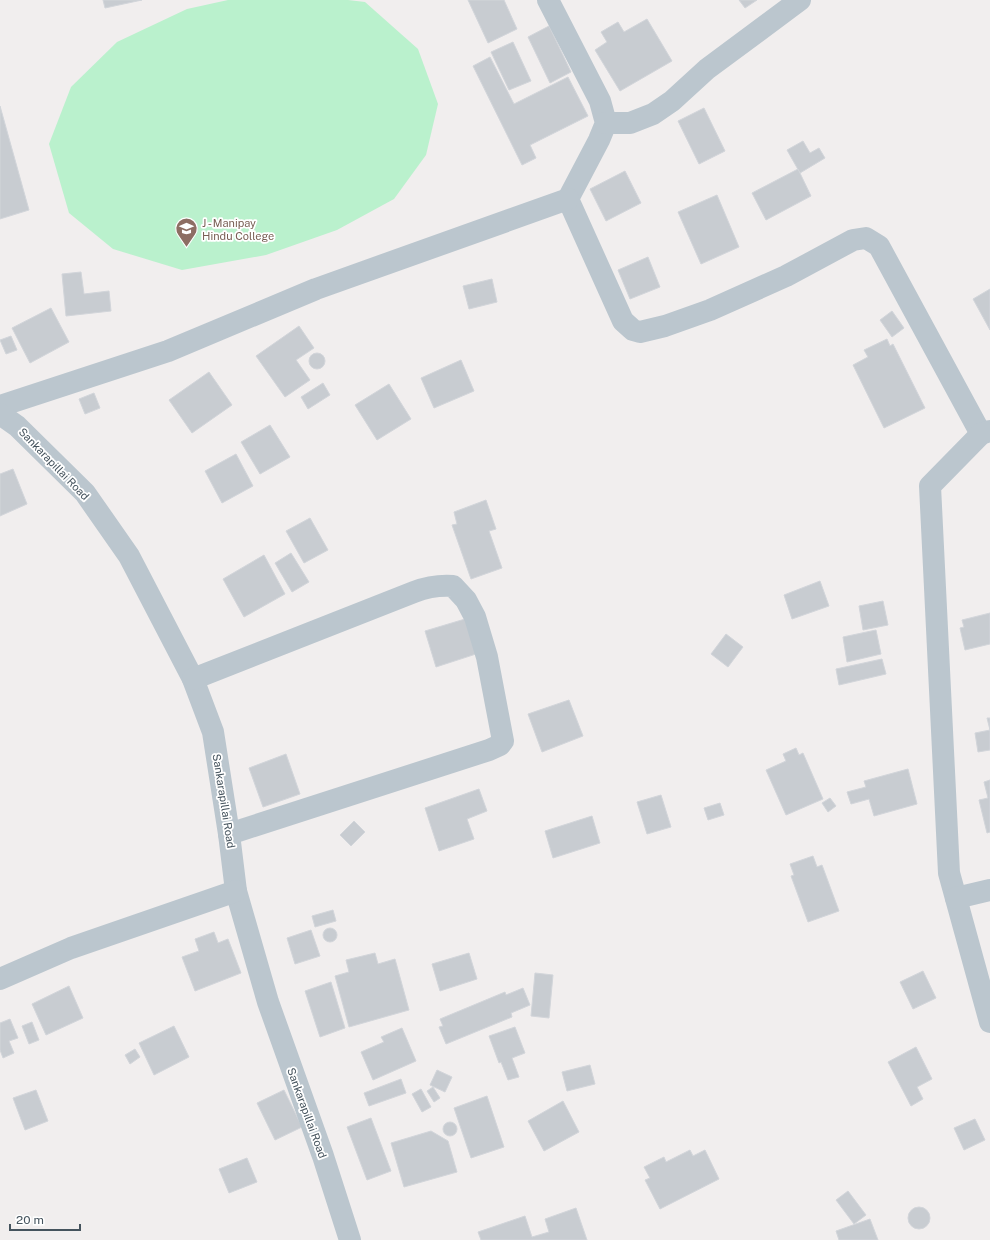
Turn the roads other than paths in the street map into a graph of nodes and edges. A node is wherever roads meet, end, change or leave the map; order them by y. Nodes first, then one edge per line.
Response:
1 (548, 0) edge
2 (800, 0) edge
3 (606, 123) junction
4 (568, 199) junction
5 (0, 406) edge
6 (0, 414) edge
7 (986, 432) edge
8 (193, 679) junction
9 (229, 834) junction
10 (990, 890) edge
11 (236, 891) junction
12 (956, 898) junction
13 (0, 979) edge
14 (990, 1022) edge
15 (350, 1240) edge

1 - 3 street
2 - 3 street
3 - 4 street
4 - 5 street
4 - 7 street
6 - 8 street, Sankarapillai Road
7 - 12 street
8 - 9 street, Sankarapillai Road
8 - 9 street
9 - 11 street, Sankarapillai Road
10 - 12 street
11 - 13 street
11 - 15 street, Sankarapillai Road
12 - 14 street

